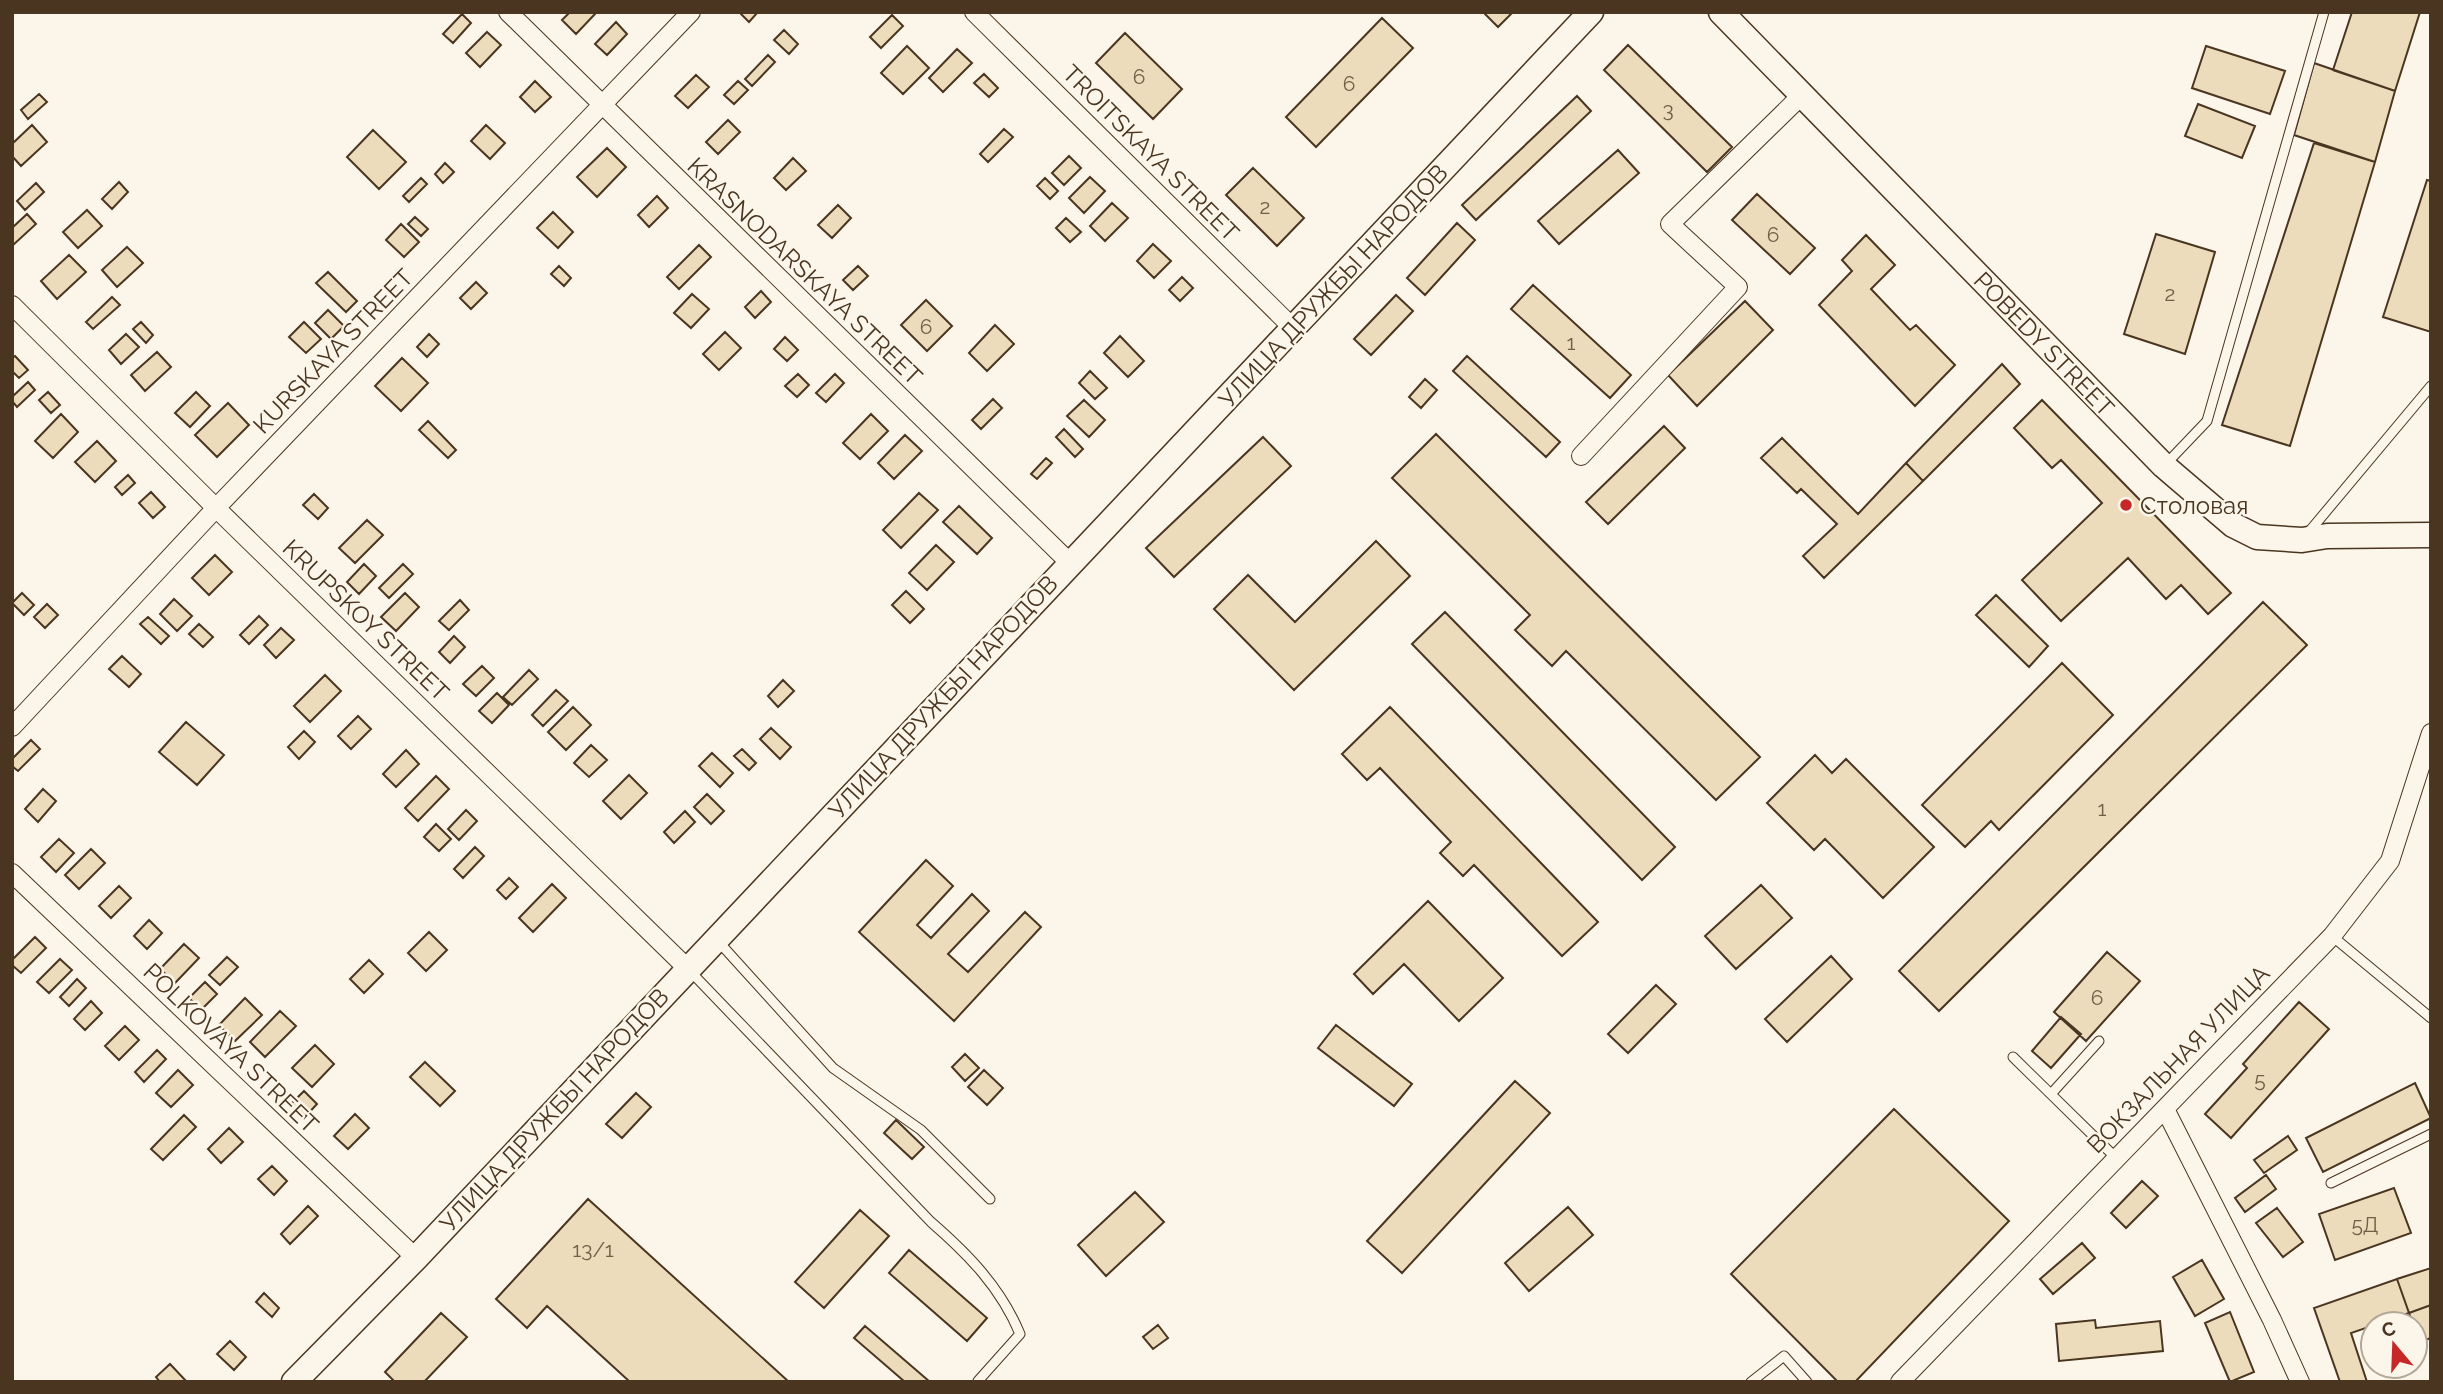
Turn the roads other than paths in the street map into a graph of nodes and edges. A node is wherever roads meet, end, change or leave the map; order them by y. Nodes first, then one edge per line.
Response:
1 (508, 12) edge
2 (691, 12) edge
3 (974, 12) edge
4 (1591, 12) edge
5 (1721, 12) edge
6 (2324, 12) edge
7 (1802, 95) junction
8 (602, 107) junction
9 (12, 305) edge
10 (1294, 329) junction
11 (2431, 386) edge
12 (1581, 456) dead end
13 (2164, 466) junction
14 (216, 508) junction
15 (2431, 535) edge
16 (2302, 540) junction
17 (1070, 563) junction
18 (12, 726) edge
19 (2431, 733) edge
20 (12, 873) edge
21 (2332, 936) junction
22 (715, 939) junction
23 (687, 968) junction
24 (2431, 1018) edge
25 (2099, 1041) dead end
26 (2013, 1057) dead end
27 (2051, 1094) junction
28 (2165, 1109) junction
29 (2431, 1134) edge
30 (2116, 1158) junction
31 (2330, 1183) dead end
32 (990, 1199) dead end
33 (416, 1258) junction
34 (978, 1381) edge
35 (294, 1382) edge
36 (1751, 1382) edge
37 (1807, 1382) edge
38 (1900, 1382) edge
39 (2300, 1382) edge

1 - 8 street, KRASNODARSKAYA STREET
2 - 8 street, KURSKAYA STREET
3 - 10 street, TROITSKAYA STREET
4 - 10 street, УЛИЦА ДРУЖБЫ НАРОДОВ
5 - 7 street, POBEDY STREET
6 - 13 lane
7 - 12 street
7 - 13 street, POBEDY STREET
8 - 14 street, KURSKAYA STREET
8 - 17 street, KRASNODARSKAYA STREET
9 - 14 street, KRUPSKOY STREET
10 - 17 street, УЛИЦА ДРУЖБЫ НАРОДОВ
11 - 16 lane
13 - 16 street, POBEDY STREET
14 - 18 street, KURSKAYA STREET
14 - 23 street, KRUPSKOY STREET
15 - 16 street, POBEDY STREET
17 - 22 street, УЛИЦА ДРУЖБЫ НАРОДОВ
19 - 21 street, ВОКЗАЛЬНАЯ УЛИЦА
20 - 33 street, POLKOVAYA STREET
21 - 24 lane
21 - 28 street, ВОКЗАЛЬНАЯ УЛИЦА
22 - 23 street, УЛИЦА ДРУЖБЫ НАРОДОВ
22 - 32 lane
23 - 33 street, УЛИЦА ДРУЖБЫ НАРОДОВ
23 - 34 lane
25 - 27 lane
26 - 27 lane
27 - 30 lane
28 - 30 street, ВОКЗАЛЬНАЯ УЛИЦА
28 - 39 street
29 - 31 lane
30 - 38 street, ВОКЗАЛЬНАЯ УЛИЦА
33 - 35 street, УЛИЦА ДРУЖБЫ НАРОДОВ
36 - 37 lane

